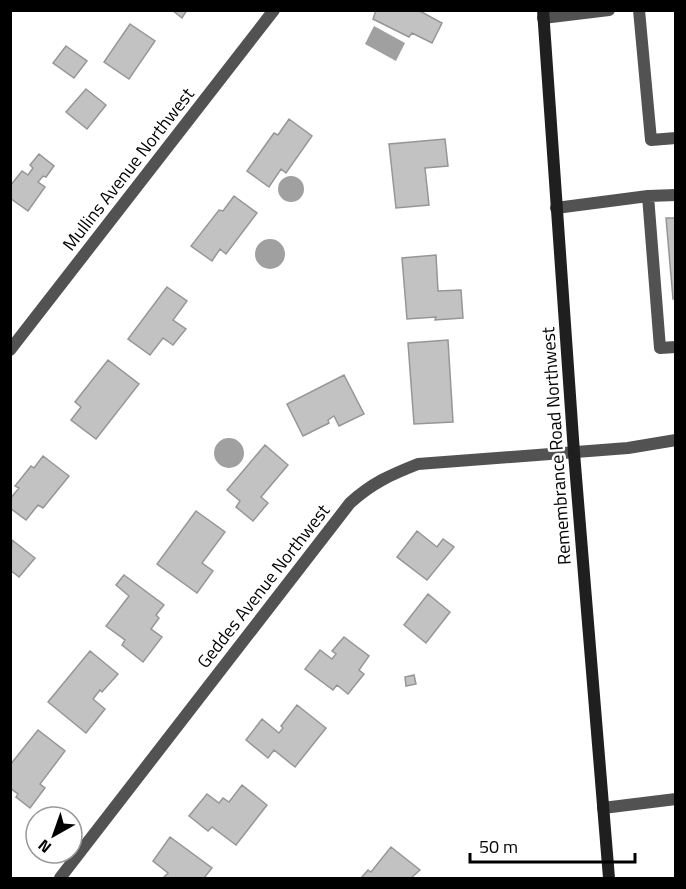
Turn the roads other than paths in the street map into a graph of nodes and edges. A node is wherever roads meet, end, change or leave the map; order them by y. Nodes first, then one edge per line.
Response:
1 (274, 10) edge
2 (609, 10) edge
3 (639, 10) edge
4 (543, 14) edge
5 (675, 138) edge
6 (675, 195) edge
7 (648, 196) junction
8 (556, 208) junction
9 (675, 347) edge
10 (10, 350) edge
11 (675, 440) edge
12 (574, 453) junction
13 (675, 799) edge
14 (603, 808) junction
15 (60, 879) edge
16 (609, 879) edge

1 - 10 street, Mullins Avenue Northwest
2 - 4 street
3 - 5 street
4 - 8 main road, Remembrance Road Northwest
6 - 7 street
7 - 8 street
7 - 9 street
8 - 12 main road, Remembrance Road Northwest
11 - 12 street, Geddes Avenue Northwest
12 - 14 main road, Remembrance Road Northwest
12 - 15 street, Geddes Avenue Northwest
13 - 14 street
14 - 16 main road, Remembrance Road Northwest

